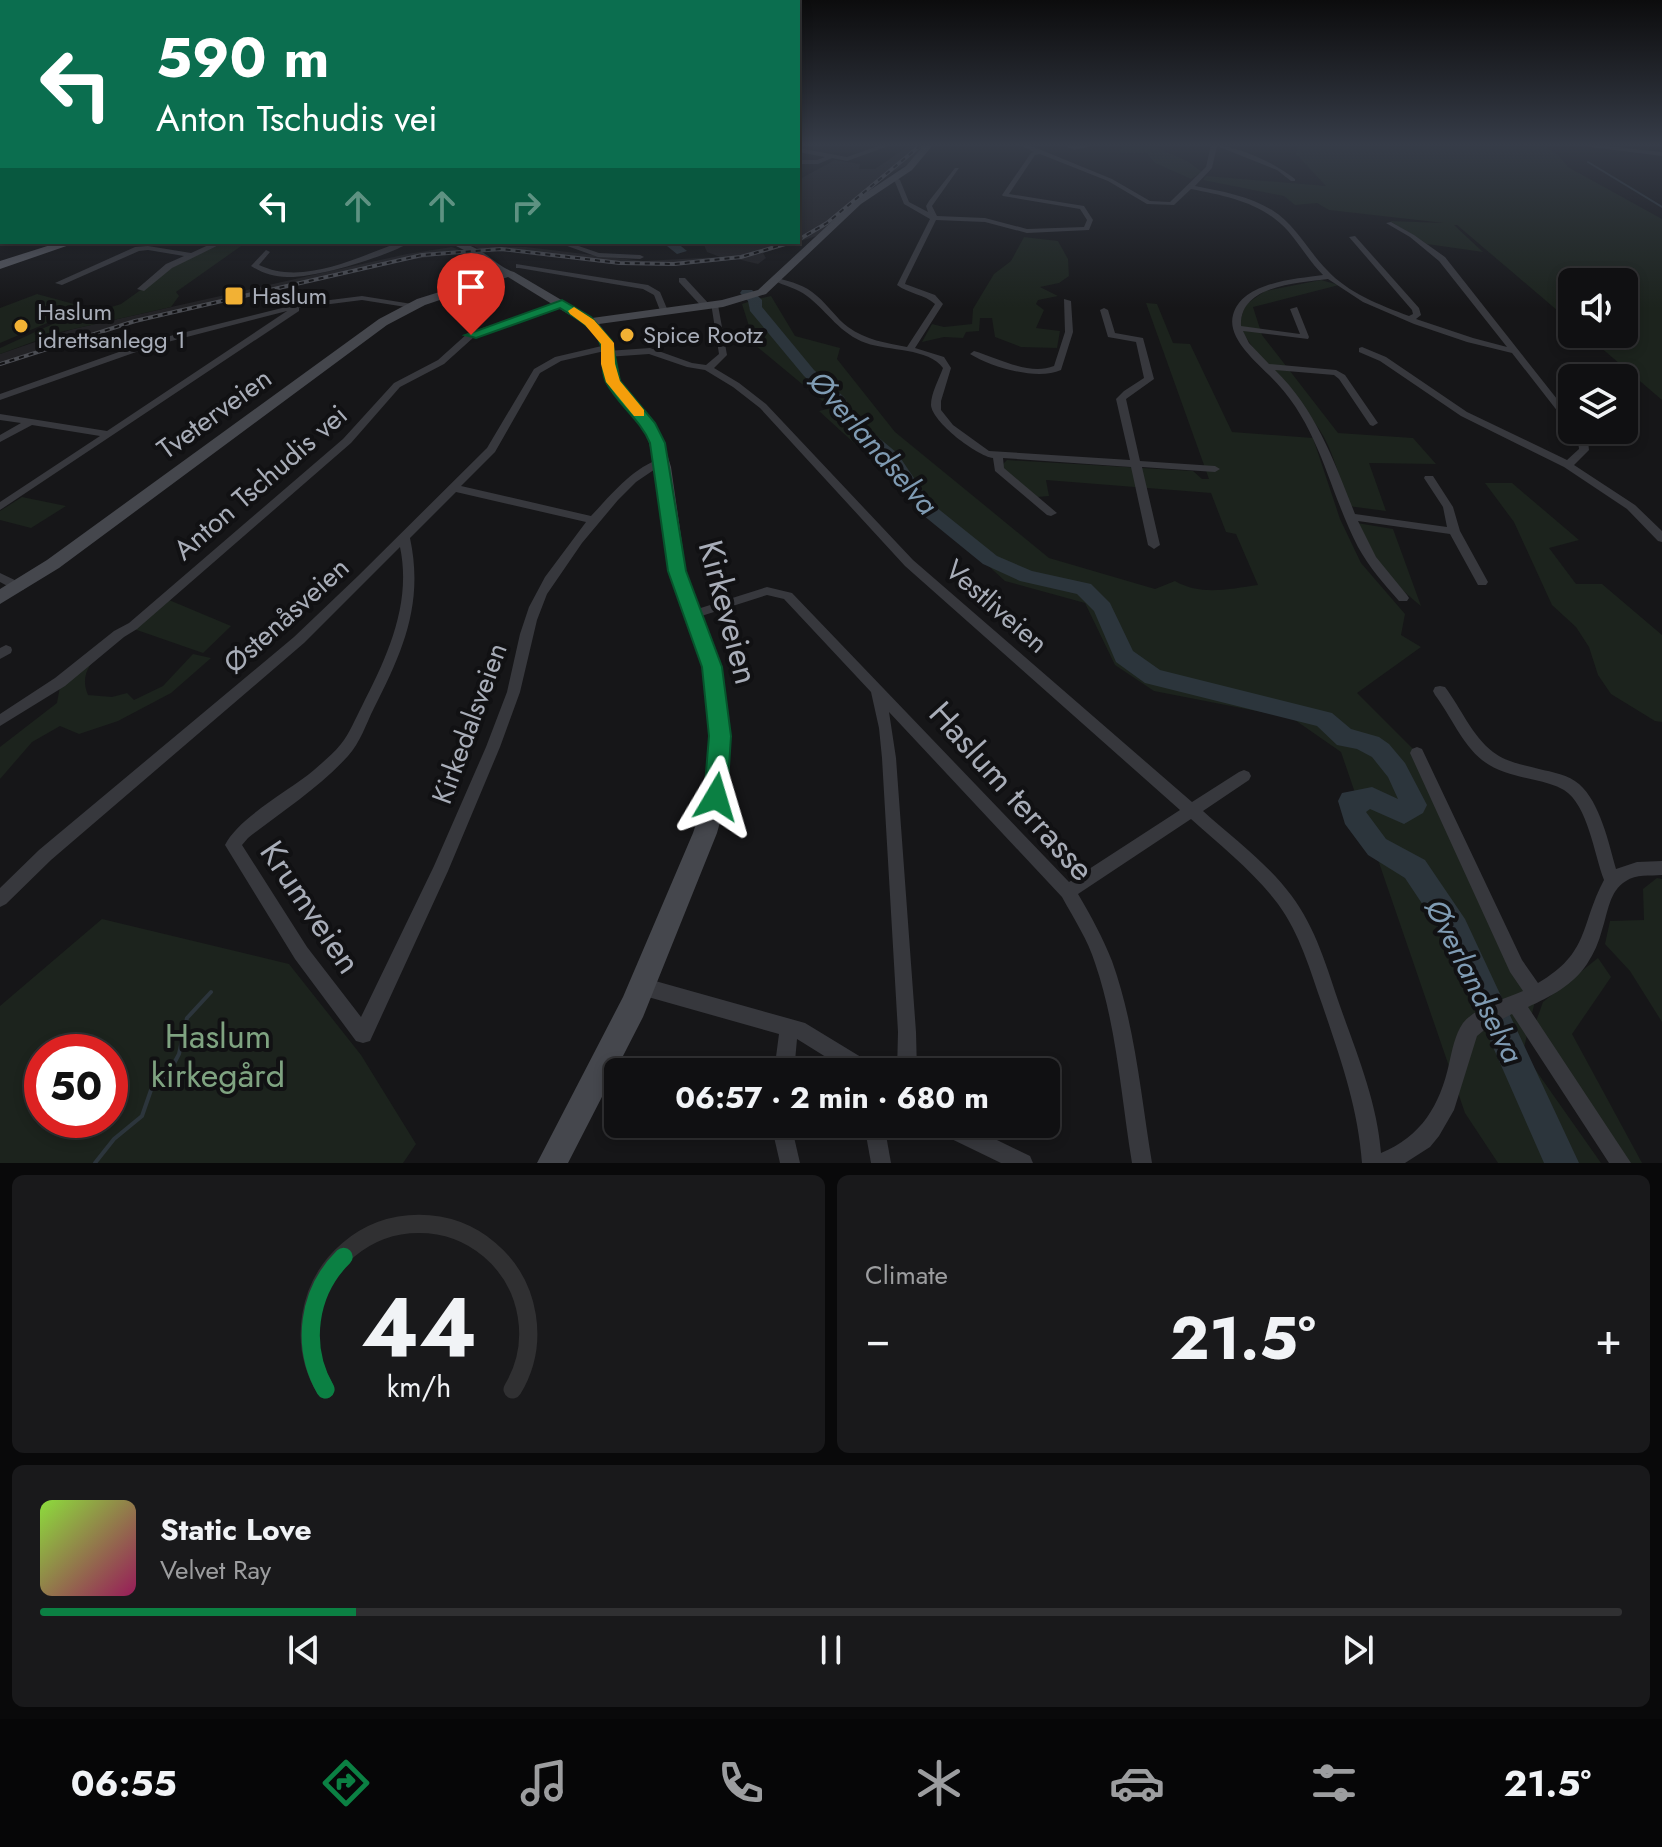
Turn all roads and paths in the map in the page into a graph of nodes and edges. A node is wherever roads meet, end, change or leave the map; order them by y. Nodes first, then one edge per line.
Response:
1 (862, 199) edge
2 (905, 199) edge
3 (933, 199) edge
4 (1032, 199) edge
5 (1146, 199) edge
6 (1177, 199) edge
7 (1238, 199) edge
8 (934, 218) junction
9 (1389, 223) dead end
10 (1353, 237) dead end
11 (66, 244) edge
12 (157, 244) edge
13 (216, 244) edge
14 (401, 244) edge
15 (458, 244) edge
16 (566, 244) edge
17 (148, 248) junction
18 (266, 252) dead end
19 (190, 255) junction
20 (640, 257) dead end
21 (0, 266) edge
22 (513, 270) junction
23 (1329, 277) junction
24 (682, 280) dead end
25 (777, 280) junction
26 (59, 283) dead end
27 (141, 289) dead end
28 (1067, 301) dead end
29 (562, 304) junction
30 (710, 305) junction
31 (298, 306) junction
32 (412, 306) junction
33 (1294, 309) dead end
34 (1104, 310) dead end
35 (664, 311) junction
36 (1410, 319) junction
37 (1236, 328) junction
38 (600, 340) junction
39 (910, 349) junction
40 (1362, 350) dead end
41 (1514, 351) junction
42 (974, 354) dead end
43 (1269, 367) junction
44 (708, 368) junction
45 (0, 397) edge
46 (1558, 406) edge
47 (0, 417) edge
48 (28, 423) junction
49 (1373, 423) dead end
50 (109, 434) junction
51 (0, 439) edge
52 (1583, 444) edge
53 (998, 456) junction
54 (662, 461) junction
55 (1135, 464) junction
56 (1568, 465) junction
57 (1215, 469) dead end
58 (1429, 478) dead end
59 (454, 488) junction
60 (0, 507) edge
61 (1051, 513) dead end
62 (1351, 517) junction
63 (596, 521) junction
64 (1454, 531) junction
65 (404, 538) junction
66 (1662, 538) edge
67 (1154, 545) dead end
68 (0, 577) edge
69 (1482, 582) dead end
70 (19, 587) junction
71 (0, 598) edge
72 (1403, 598) dead end
73 (692, 615) junction
74 (876, 687) junction
75 (1440, 691) dead end
76 (0, 721) edge
77 (1417, 753) dead end
78 (1244, 776) dead end
79 (1191, 810) junction
80 (1662, 868) edge
81 (1611, 878) junction
82 (1068, 892) junction
83 (0, 899) edge
84 (641, 986) junction
85 (1536, 995) junction
86 (1517, 1006) junction
87 (789, 1026) junction
88 (363, 1034) joint
89 (786, 1058) edge
90 (844, 1058) edge
91 (907, 1058) edge
92 (784, 1138) edge
93 (877, 1138) edge
94 (971, 1138) edge
95 (552, 1163) edge
96 (790, 1163) edge
97 (881, 1163) edge
98 (1023, 1163) edge
99 (1142, 1163) edge
100 (1372, 1163) edge
101 (1381, 1163) edge
102 (1621, 1163) edge

1 - 25 street
2 - 8 street
3 - 8 street
4 - 8 street
5 - 6 street
7 - 23 street
8 - 39 street
9 - 41 street
10 - 36 street
11 - 21 main road
12 - 17 street
13 - 19 street
14 - 18 street
15 - 22 street
16 - 20 street
17 - 19 street
17 - 26 street
19 - 27 street
22 - 29 street
22 - 32 street, Tveterveien
22 - 35 street
23 - 36 street
23 - 37 street
24 - 30 street
25 - 30 street
25 - 39 street
28 - 42 street
29 - 38 street
29 - 76 street, Anton Tschudis vei
30 - 35 street
30 - 44 street
31 - 32 street
31 - 45 street
31 - 50 street
32 - 70 street, Tveterveien
33 - 37 street
34 - 55 street
35 - 38 street
36 - 41 street
37 - 43 street
38 - 44 street, Vestliveien
38 - 54 street, Kirkeveien
38 - 59 street, Østenåsveien
39 - 53 street
40 - 56 street
41 - 46 street
43 - 49 street
43 - 62 street
44 - 79 street, Vestliveien
47 - 48 street
48 - 50 street
48 - 51 street
50 - 60 street
52 - 56 street
53 - 55 street
53 - 61 street
54 - 63 street, Kirkedalsveien
54 - 73 street, Kirkeveien
55 - 57 street
55 - 67 street
56 - 66 street
58 - 64 street
59 - 63 street
59 - 65 street, Østenåsveien
62 - 64 street
62 - 72 street
63 - 88 street, Kirkedalsveien
64 - 69 street
65 - 83 street, Østenåsveien
65 - 88 street, Krumveien
68 - 70 street
70 - 71 street, Tveterveien
73 - 74 street, Haslum terrasse
73 - 84 street, Kirkeveien
74 - 82 street, Haslum terrasse
74 - 91 street
75 - 81 street
77 - 85 street
78 - 79 street
79 - 82 street
79 - 100 street, Vestliveien
80 - 81 street
81 - 85 street
82 - 99 street, Haslum terrasse
84 - 87 street
84 - 95 street, Kirkeveien
85 - 86 street
86 - 101 street
86 - 102 street
87 - 89 street
87 - 90 street
92 - 96 street
93 - 97 street
94 - 98 street

